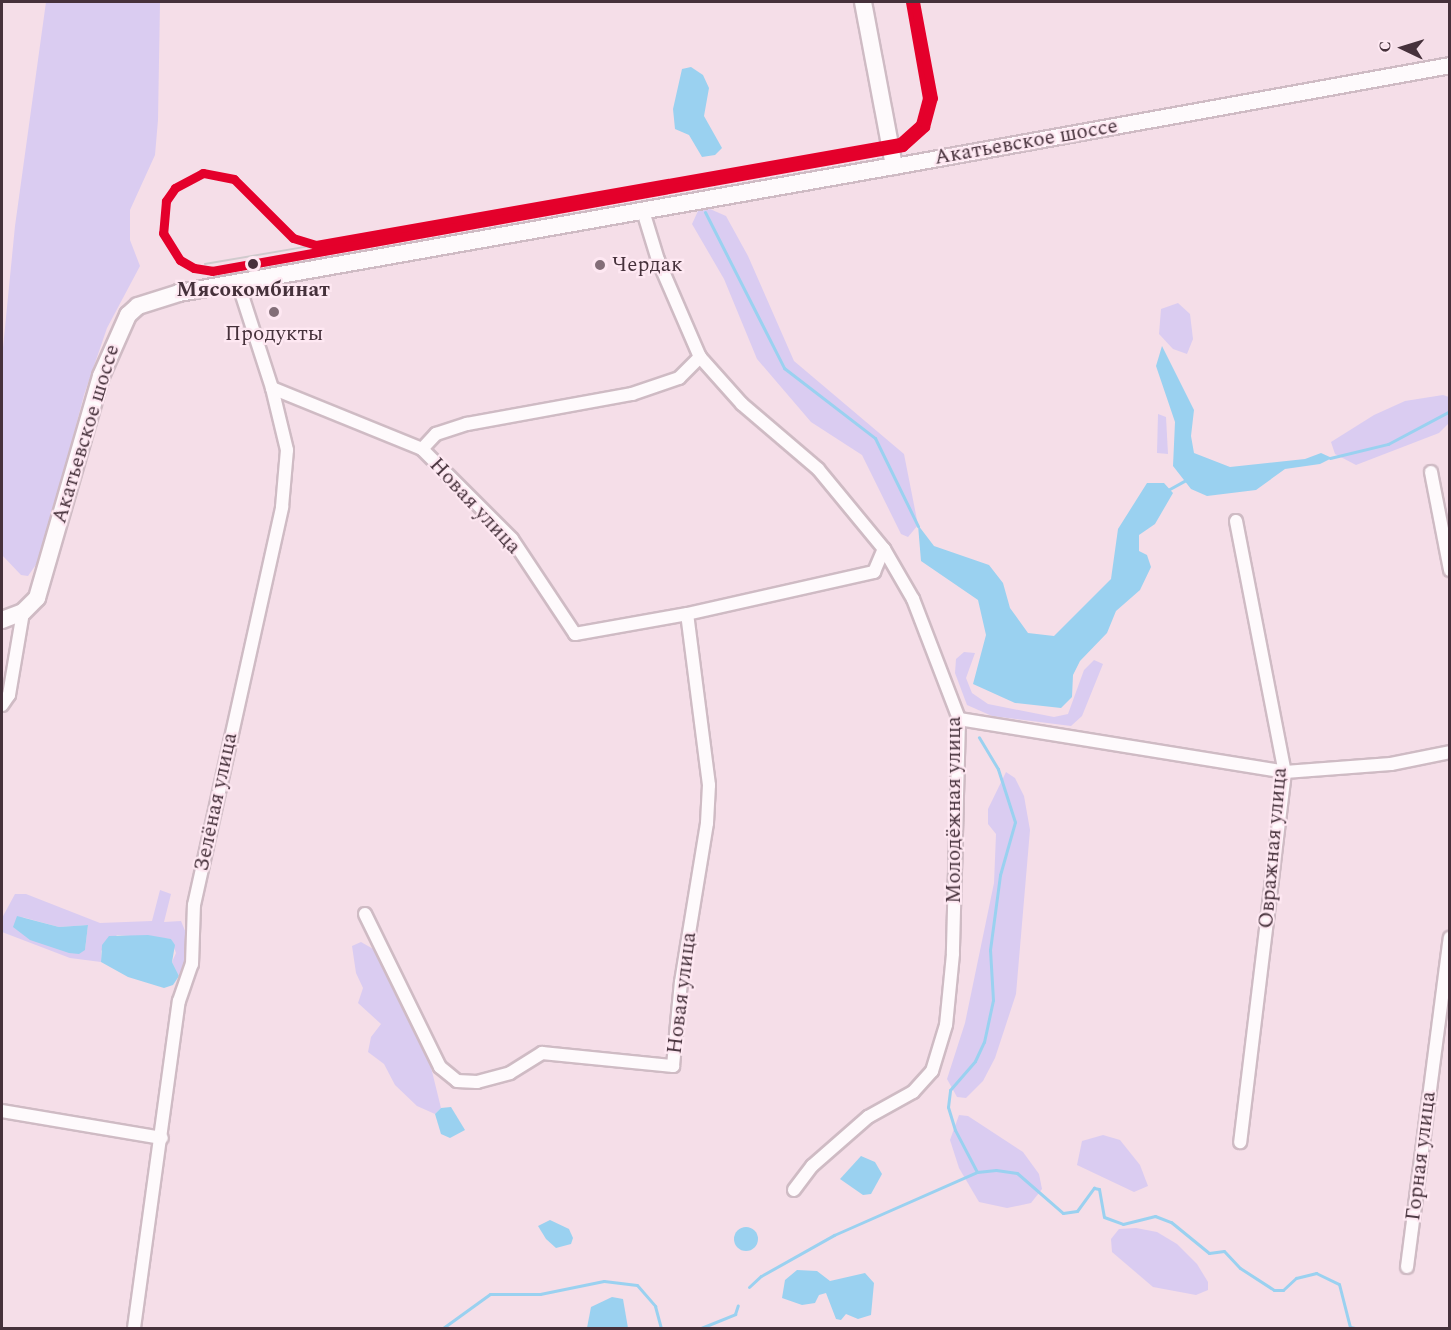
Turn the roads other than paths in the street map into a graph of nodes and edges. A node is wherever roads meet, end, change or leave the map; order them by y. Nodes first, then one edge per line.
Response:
1 (863, 2) edge
2 (1449, 65) edge
3 (894, 166) junction
4 (643, 211) junction
5 (238, 283) junction
6 (699, 357) junction
7 (272, 388) junction
8 (422, 449) junction
9 (1431, 472) dead end
10 (1236, 521) dead end
11 (885, 549) junction
12 (1449, 570) edge
13 (23, 612) junction
14 (687, 614) junction
15 (2, 620) edge
16 (2, 705) edge
17 (958, 719) junction
18 (1449, 752) edge
19 (1285, 772) junction
20 (365, 914) dead end
21 (1449, 938) edge
22 (2, 1111) edge
23 (162, 1138) junction
24 (1240, 1143) dead end
25 (794, 1190) dead end
26 (1407, 1267) dead end
27 (134, 1329) edge

1 - 3 main road
2 - 3 street, Акатьевское шоссе
3 - 4 main road, Акатьевское шоссе
4 - 5 main road, Акатьевское шоссе
4 - 6 street, Молодёжная улица
5 - 7 street, Зелёная улица
5 - 13 main road, Акатьевское шоссе
6 - 8 street
6 - 11 street, Молодёжная улица
7 - 8 street, Новая улица
7 - 23 street, Зелёная улица
8 - 14 street, Новая улица
9 - 12 street
10 - 19 street, Овражная улица
11 - 14 street, Новая улица
11 - 17 street, Молодёжная улица
13 - 15 main road
13 - 16 street
14 - 20 street, Новая улица
17 - 19 street
17 - 25 street, Молодёжная улица
18 - 19 street
19 - 24 street, Овражная улица
21 - 26 street, Горная улица
22 - 23 street
23 - 27 street, Зелёная улица

